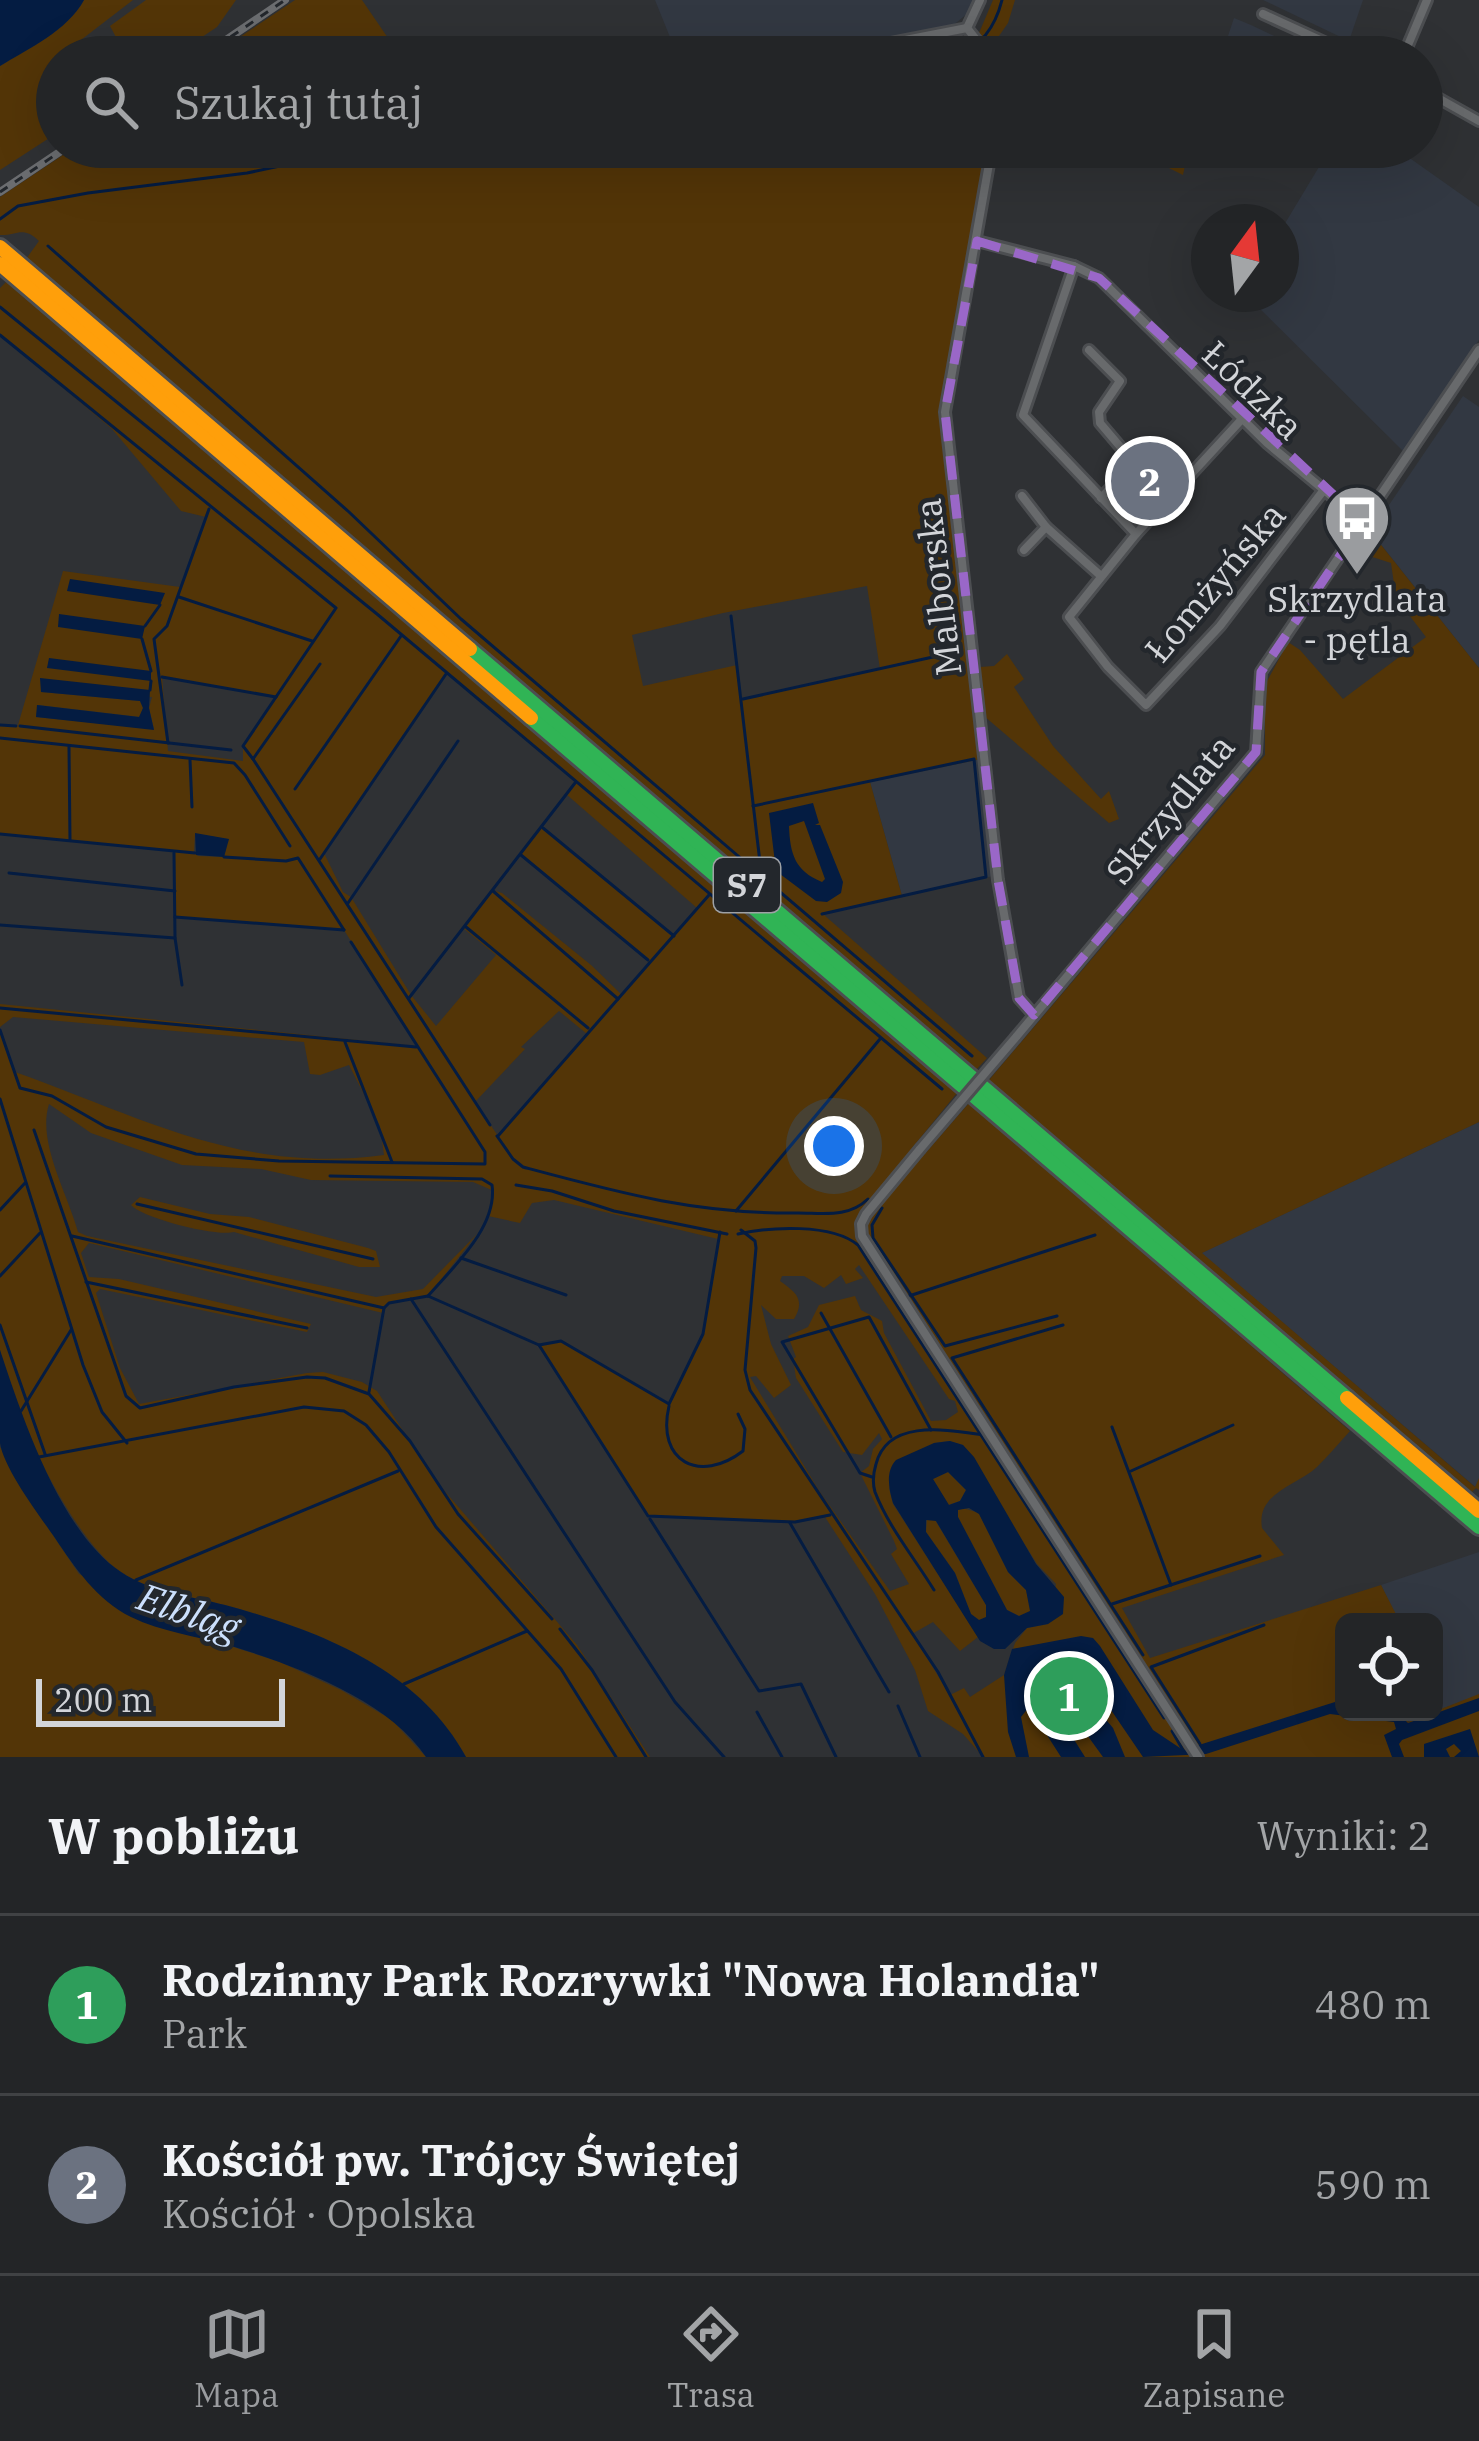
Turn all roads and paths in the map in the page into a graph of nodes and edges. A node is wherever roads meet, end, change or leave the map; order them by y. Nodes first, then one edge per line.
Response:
1 (980, 0) edge
2 (1427, 0) edge
3 (1263, 14) dead end
4 (969, 32) junction
5 (945, 36) edge
6 (972, 36) edge
7 (1311, 36) edge
8 (1411, 36) edge
9 (1443, 101) edge
10 (1479, 121) edge
11 (989, 168) edge
12 (977, 241) junction
13 (0, 247) edge
14 (7, 264) edge
15 (1074, 266) junction
16 (1089, 350) dead end
17 (1479, 350) edge
18 (1242, 419) junction
19 (1324, 491) junction
20 (1022, 496) dead end
21 (1102, 498) junction
22 (1363, 522) junction
23 (1046, 527) junction
24 (1136, 534) junction
25 (1024, 550) dead end
26 (1101, 576) junction
27 (1034, 1016) junction
28 (1479, 1510) edge
29 (1479, 1527) edge
30 (1196, 1753) edge

1 - 4 street
2 - 8 street
3 - 7 street
4 - 5 street
4 - 6 street
9 - 10 street
11 - 12 street, Malborska
12 - 15 street, Łódzka
12 - 27 street, Malborska
13 - 14 highway, S7
14 - 28 highway, S7
14 - 29 highway, S7
15 - 18 street, Łódzka
15 - 21 street
16 - 21 street
17 - 22 street, Skrzydlata
18 - 19 street, Łódzka
18 - 24 street
19 - 22 street, Łódzka
19 - 26 street, Łomżyńska
20 - 23 street
21 - 24 street
22 - 27 street, Skrzydlata
23 - 25 street
23 - 26 street
24 - 26 street
27 - 30 street, Skrzydlata, bridge

